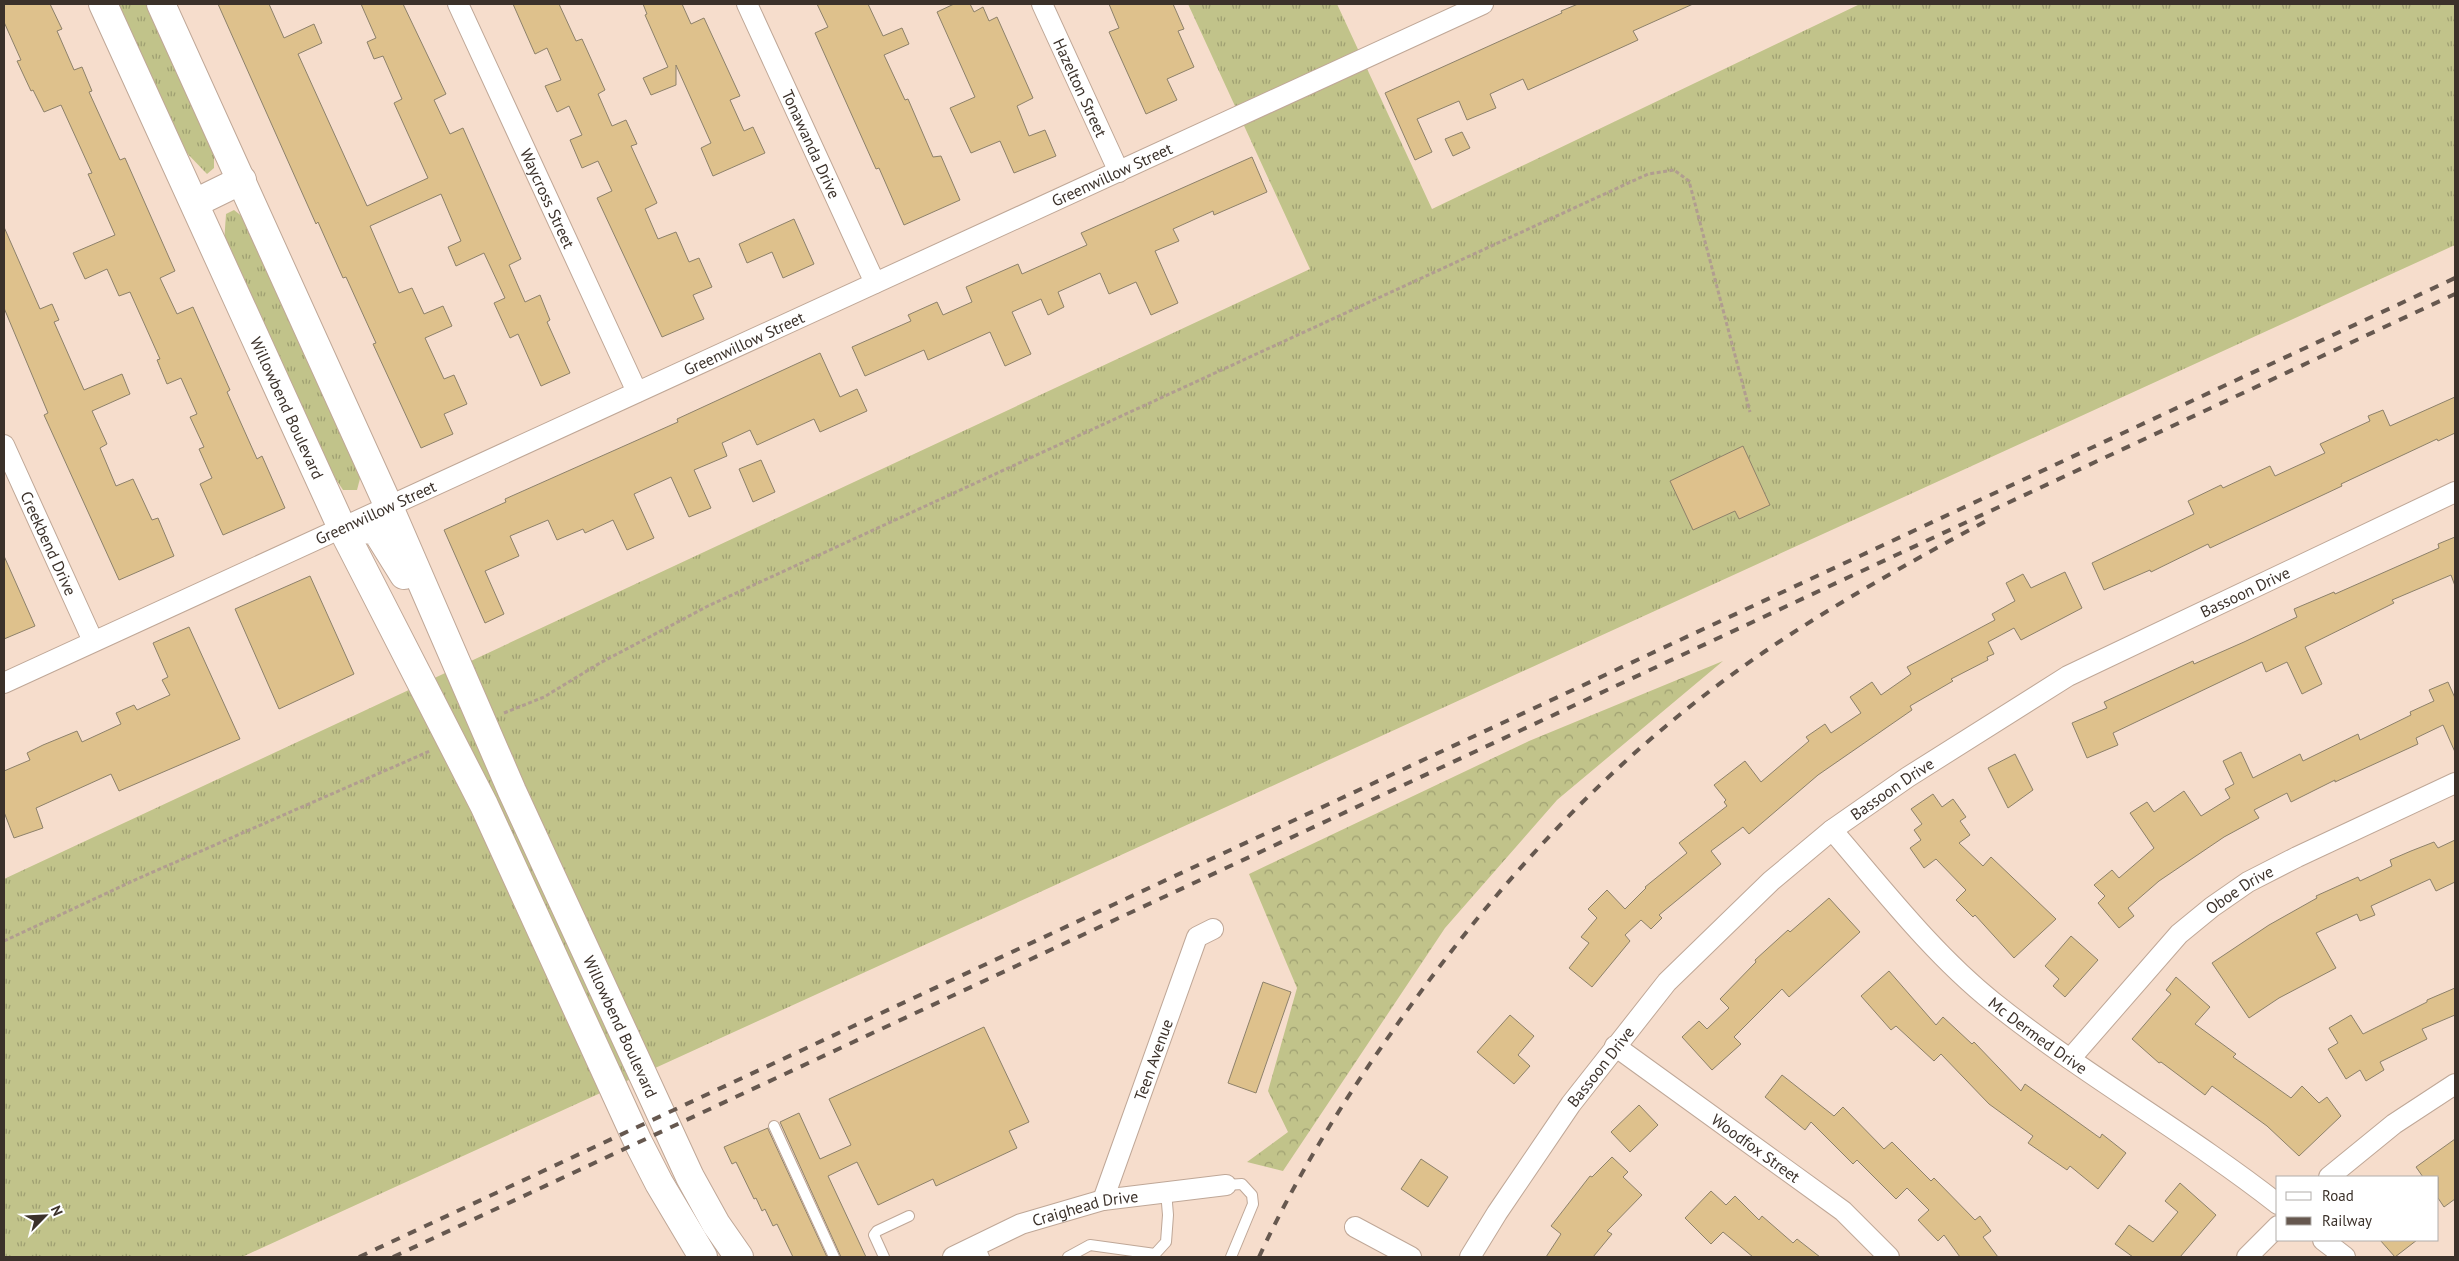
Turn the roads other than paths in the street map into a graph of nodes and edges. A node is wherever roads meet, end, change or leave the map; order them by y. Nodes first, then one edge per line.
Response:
1 (103, 4) edge
2 (161, 4) edge
3 (458, 4) edge
4 (747, 4) edge
5 (1042, 4) edge
6 (1482, 4) edge
7 (1119, 172) junction
8 (242, 180) junction
9 (195, 203) junction
10 (875, 284) junction
11 (637, 392) junction
12 (4, 446) edge
13 (2455, 492) edge
14 (390, 507) junction
15 (342, 528) junction
16 (447, 639) junction
17 (93, 641) junction
18 (4, 683) edge
19 (2455, 783) edge
20 (512, 791) junction
21 (484, 805) junction
22 (1832, 830) junction
23 (1213, 929) dead end
24 (1615, 1046) junction
25 (2070, 1059) junction
26 (2455, 1084) edge
27 (774, 1126) dead end
28 (2330, 1176) edge
29 (1226, 1185) joint
30 (1166, 1191) junction
31 (1103, 1200) junction
32 (2276, 1202) edge
33 (909, 1216) dead end
34 (1355, 1227) dead end
35 (2276, 1228) edge
36 (2324, 1241) edge
37 (982, 1251) edge
38 (1155, 1256) edge
39 (703, 1257) edge
40 (739, 1257) edge
41 (834, 1257) edge
42 (884, 1257) edge
43 (953, 1257) edge
44 (1068, 1257) edge
45 (1231, 1257) edge
46 (1411, 1257) edge
47 (1470, 1257) edge
48 (1889, 1257) edge
49 (2247, 1257) edge
50 (2346, 1257) edge

1 - 9 main road, Willowbend Boulevard
2 - 8 main road, Willowbend Boulevard
3 - 11 street, Waycross Street
4 - 10 street, Tonawanda Drive
5 - 7 street, Hazelton Street
6 - 7 street, Greenwillow Street
7 - 10 street, Greenwillow Street
8 - 9 main road
8 - 14 main road, Willowbend Boulevard
9 - 15 main road, Willowbend Boulevard
10 - 11 street, Greenwillow Street
11 - 14 street, Greenwillow Street
12 - 17 street, Creekbend Drive
13 - 22 street, Bassoon Drive
14 - 15 street, Greenwillow Street
14 - 16 main road, Willowbend Boulevard
15 - 16 main road
15 - 17 street, Greenwillow Street
15 - 21 main road, Willowbend Boulevard
16 - 20 main road, Willowbend Boulevard
17 - 18 street, Greenwillow Street
19 - 25 street, Oboe Drive
20 - 21 main road
20 - 40 main road, Willowbend Boulevard
21 - 39 main road, Willowbend Boulevard
22 - 24 street, Bassoon Drive
22 - 25 street, Mc Dermed Drive
23 - 31 street, Teen Avenue
24 - 47 street, Bassoon Drive
24 - 48 street, Woodfox Street
25 - 32 street, Mc Dermed Drive
26 - 28 street
27 - 41 lane
29 - 30 street, Craighead Drive
29 - 45 lane
30 - 31 street, Craighead Drive
30 - 38 lane
31 - 37 street, Craighead Drive
33 - 42 lane
34 - 46 street
35 - 49 street
36 - 50 street
37 - 43 street, Craighead Drive
38 - 44 lane

